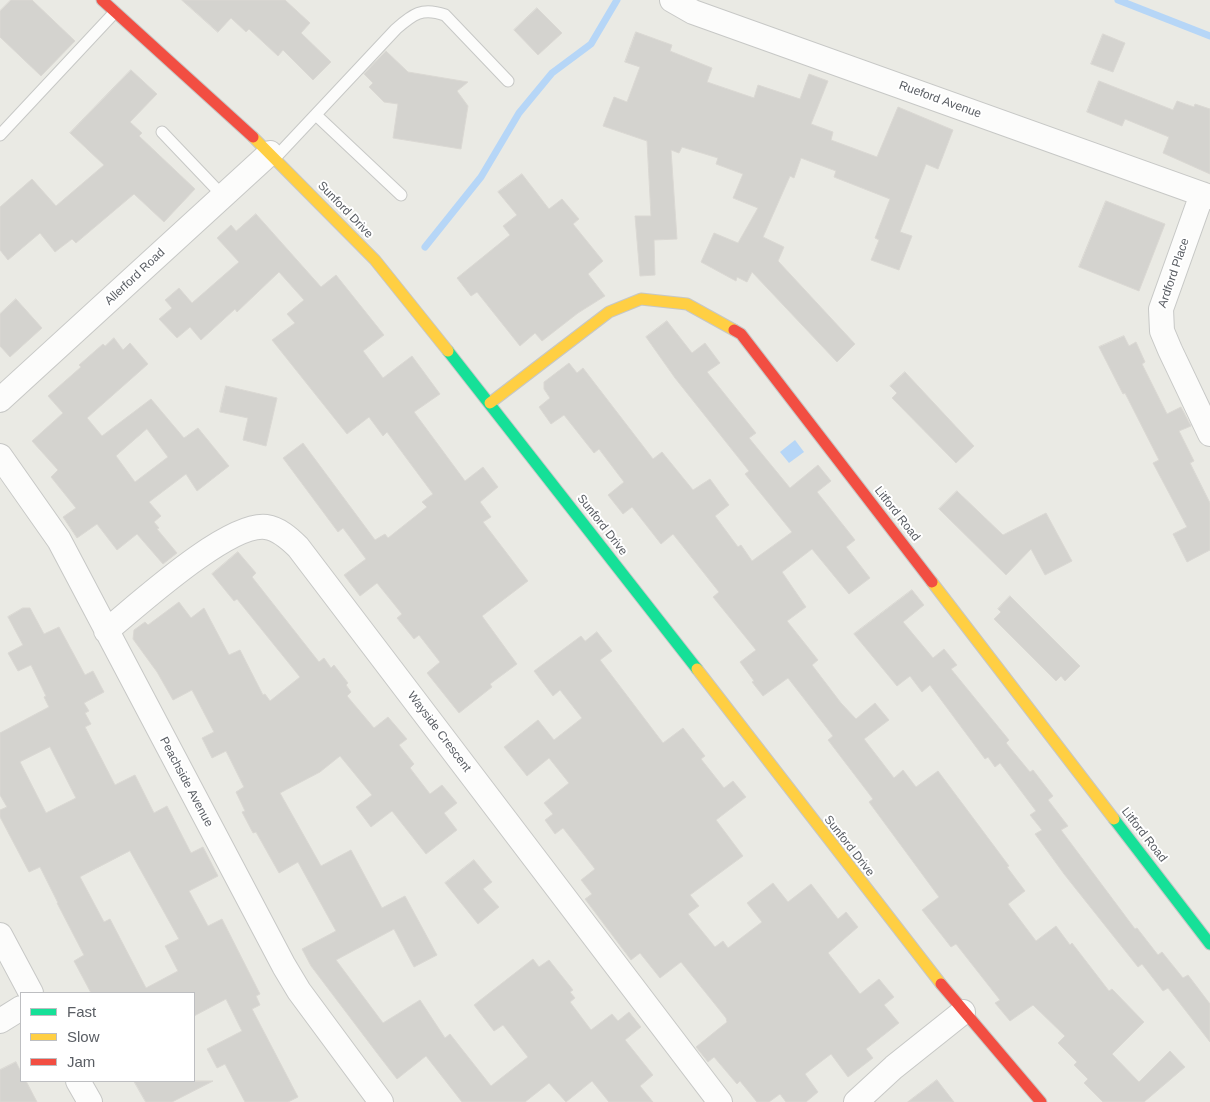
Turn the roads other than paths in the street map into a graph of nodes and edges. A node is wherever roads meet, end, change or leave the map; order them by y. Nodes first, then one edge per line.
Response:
1 (102, 0) edge
2 (672, 0) edge
3 (115, 12) junction
4 (508, 81) dead end
5 (316, 115) junction
6 (162, 132) dead end
7 (0, 135) edge
8 (272, 156) junction
9 (222, 195) junction
10 (401, 195) dead end
11 (1206, 195) edge
12 (0, 400) edge
13 (490, 403) junction
14 (1210, 434) edge
15 (0, 456) edge
16 (106, 630) junction
17 (0, 935) edge
18 (1210, 944) edge
19 (30, 992) edge
20 (20, 1009) edge
21 (963, 1012) junction
22 (0, 1021) edge
23 (79, 1082) edge
24 (90, 1102) edge
25 (381, 1102) edge
26 (720, 1102) edge
27 (856, 1102) edge
28 (1041, 1102) edge

1 - 3 street, Sunford Drive
2 - 11 street, Rueford Avenue
3 - 7 lane
3 - 8 street, Sunford Drive
4 - 5 lane
5 - 8 lane
5 - 10 lane
6 - 9 lane
8 - 9 street, Allerford Road
8 - 13 street, Sunford Drive
9 - 12 street, Allerford Road
11 - 14 street, Ardford Place
13 - 18 street, Litford Road
13 - 21 street, Sunford Drive
15 - 16 street, Peachside Avenue
16 - 25 street, Peachside Avenue
16 - 26 street, Wayside Crescent
17 - 19 street
20 - 22 street
21 - 27 street
21 - 28 street, Sunford Drive
23 - 24 street

